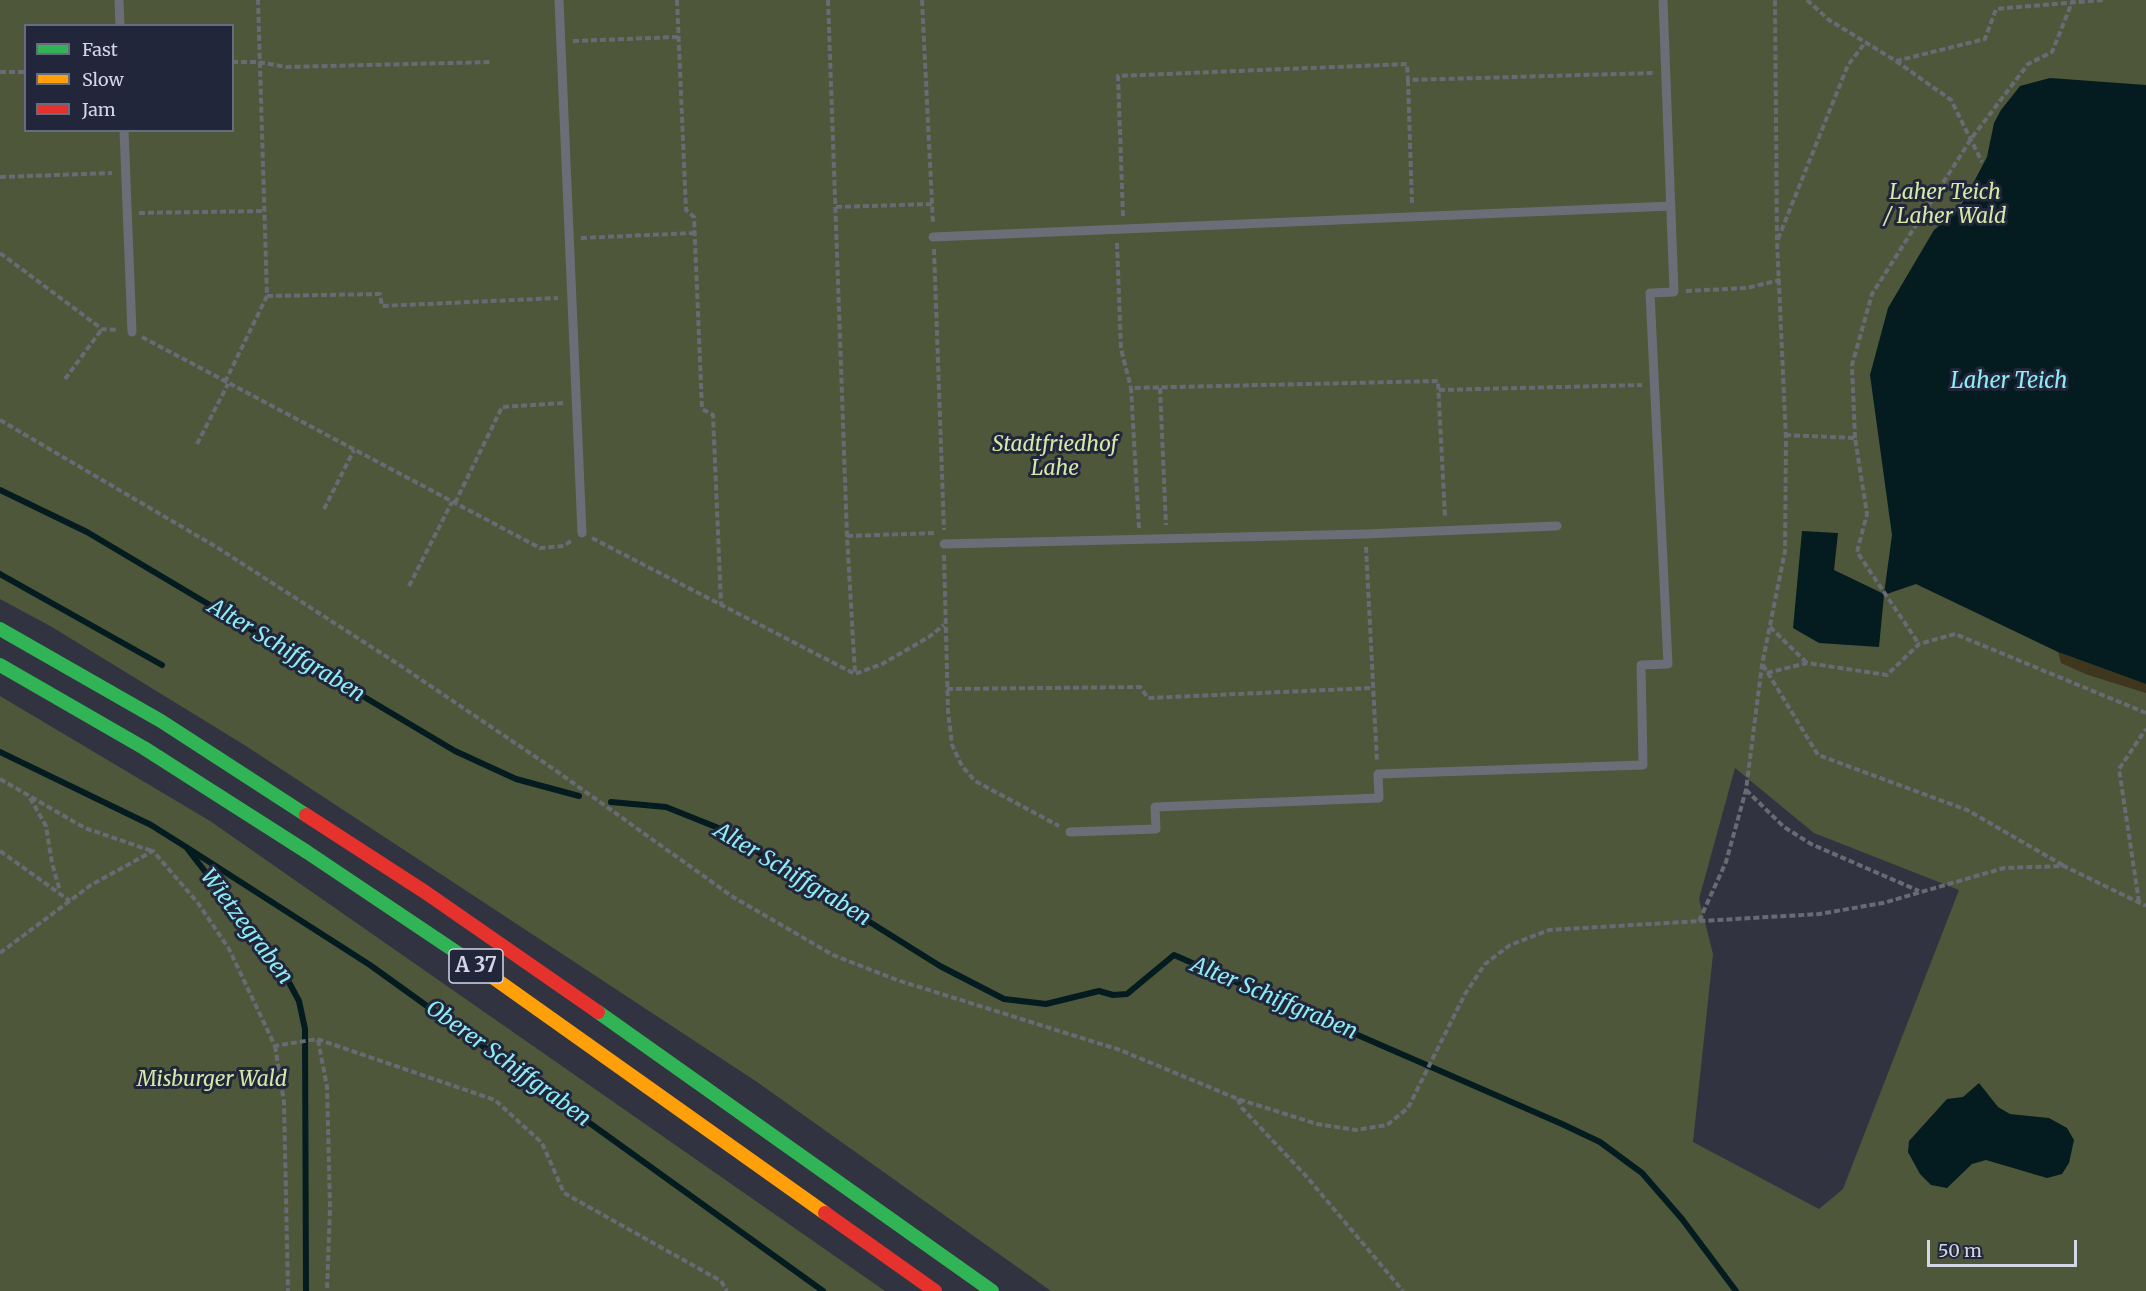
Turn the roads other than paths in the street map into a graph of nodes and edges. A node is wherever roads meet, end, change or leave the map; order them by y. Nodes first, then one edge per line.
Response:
1 (119, 0) edge
2 (559, 0) edge
3 (1663, 0) edge
4 (120, 24) edge
5 (124, 132) edge
6 (1671, 206) junction
7 (933, 237) road end
8 (132, 332) road end
9 (1557, 526) dead end
10 (582, 533) road end
11 (944, 544) road end
12 (0, 628) edge
13 (0, 664) edge
14 (1070, 832) road end
15 (936, 1291) edge
16 (992, 1291) edge

1 - 4 lane
2 - 10 lane
3 - 6 lane
5 - 8 lane
6 - 7 lane
6 - 14 lane
9 - 11 lane
12 - 16 highway, A 37
13 - 15 highway, A 37

